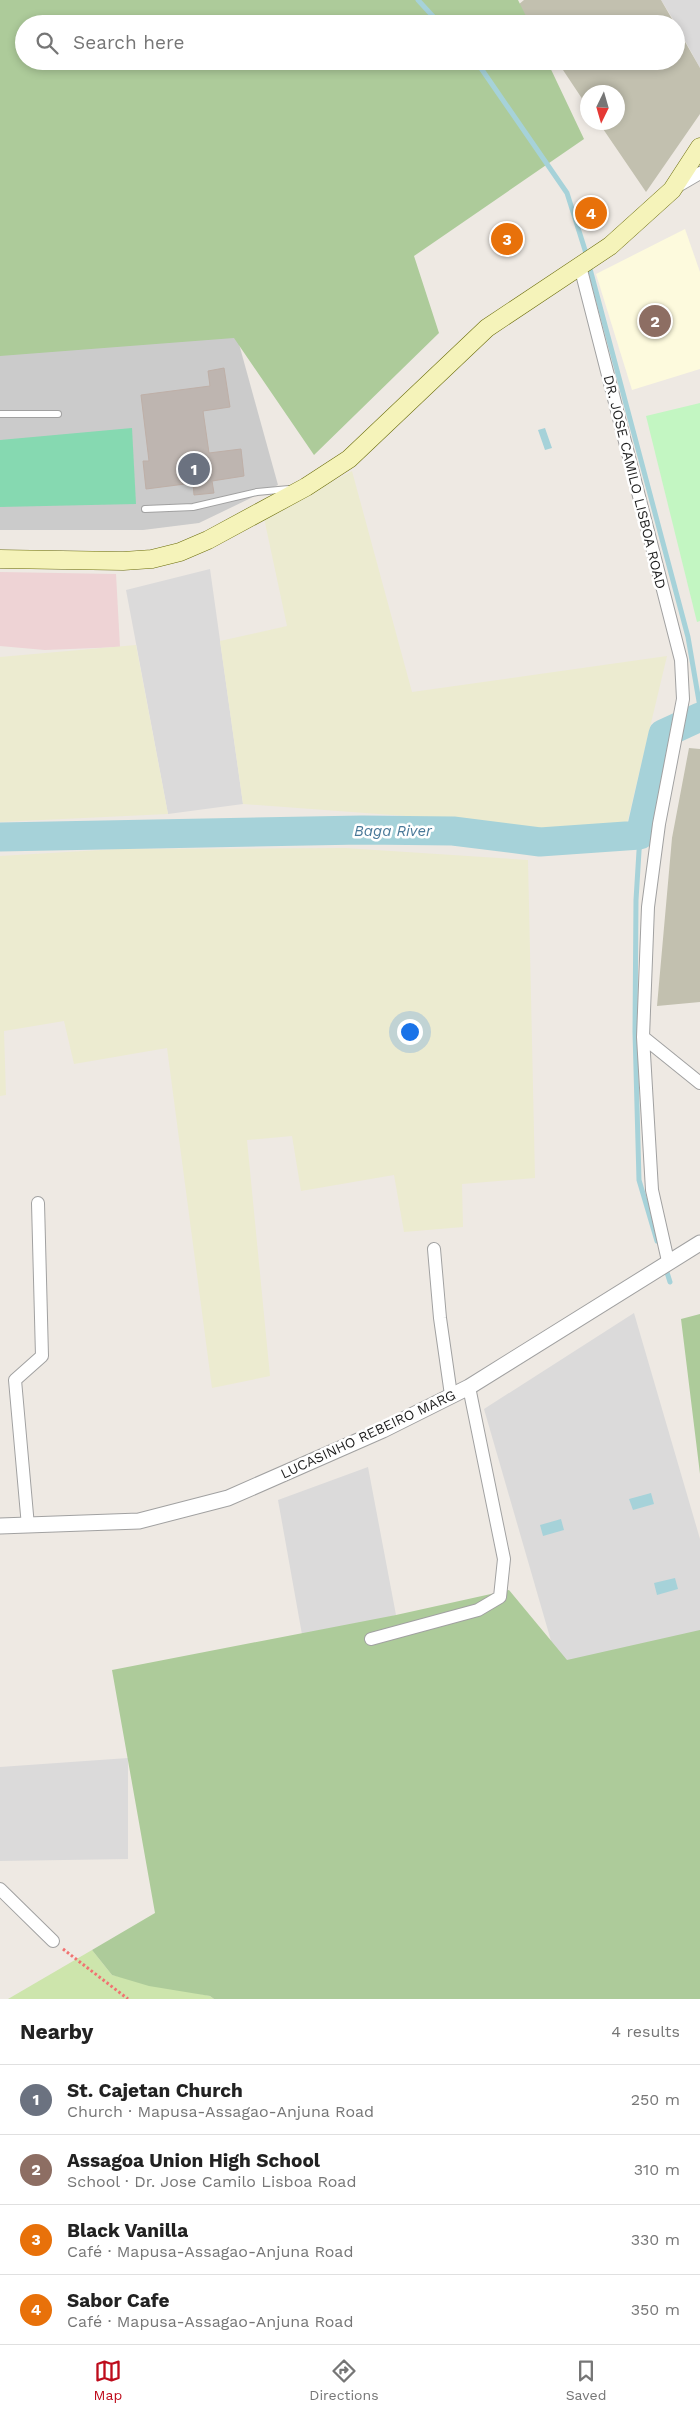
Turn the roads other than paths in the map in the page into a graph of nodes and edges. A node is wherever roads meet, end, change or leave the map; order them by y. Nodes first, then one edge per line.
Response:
1 (700, 147) edge
2 (700, 173) edge
3 (672, 190) junction
4 (585, 262) junction
5 (0, 414) edge
6 (58, 414) dead end
7 (306, 487) junction
8 (145, 509) dead end
9 (0, 559) edge
10 (642, 1037) junction
11 (700, 1083) edge
12 (38, 1203) dead end
13 (700, 1242) edge
14 (434, 1249) dead end
15 (668, 1261) junction
16 (469, 1387) junction
17 (451, 1395) junction
18 (0, 1526) edge
19 (28, 1526) junction
20 (371, 1639) dead end
21 (0, 1889) edge
22 (53, 1940) road end

1 - 3 main road
2 - 3 street
3 - 4 main road
4 - 7 main road
4 - 10 street, DR. JOSE CAMILO LISBOA ROAD
5 - 6 lane
7 - 8 lane
7 - 9 main road
10 - 11 street
10 - 15 street, DR. JOSE CAMILO LISBOA ROAD
12 - 19 street
13 - 15 street, LUCASINHO REBEIRO MARG
14 - 17 street
15 - 16 street, LUCASINHO REBEIRO MARG
16 - 17 street, LUCASINHO REBEIRO MARG
16 - 20 street
17 - 19 street, LUCASINHO REBEIRO MARG
18 - 19 street, LUCASINHO REBEIRO MARG
21 - 22 street

